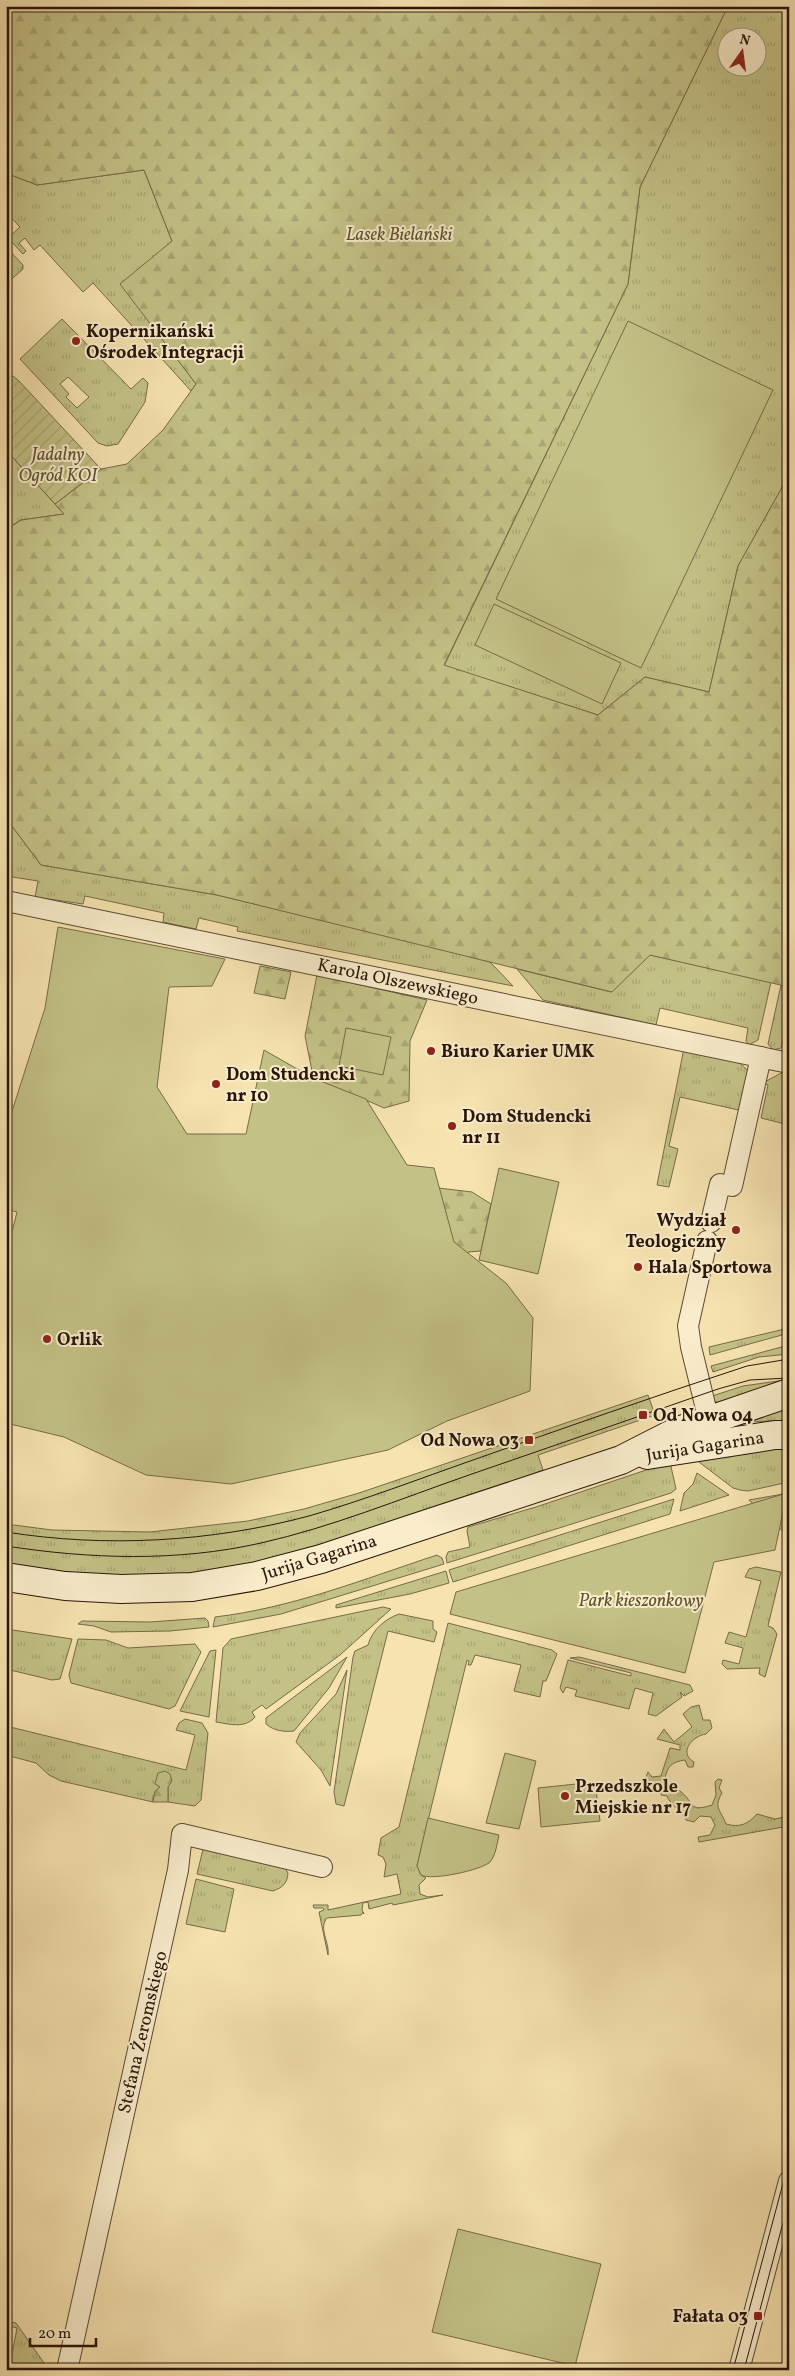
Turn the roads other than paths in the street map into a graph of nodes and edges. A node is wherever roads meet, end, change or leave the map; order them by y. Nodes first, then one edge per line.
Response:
1 (6, 901) edge
2 (761, 1057) junction
3 (789, 1063) edge
4 (789, 1393) edge
5 (709, 1421) junction
6 (789, 1435) edge
7 (621, 1460) junction
8 (6, 1577) edge
9 (322, 1867) dead end
10 (789, 2181) edge
11 (67, 2370) edge
12 (739, 2370) edge

1 - 2 street, Karola Olszewskiego
2 - 3 street, Karola Olszewskiego
2 - 5 street
4 - 5 street, Jurija Gagarina
5 - 7 street, Jurija Gagarina
6 - 7 street, Jurija Gagarina
7 - 8 street, Jurija Gagarina
9 - 11 street, Stefana Żeromskiego
10 - 12 street

